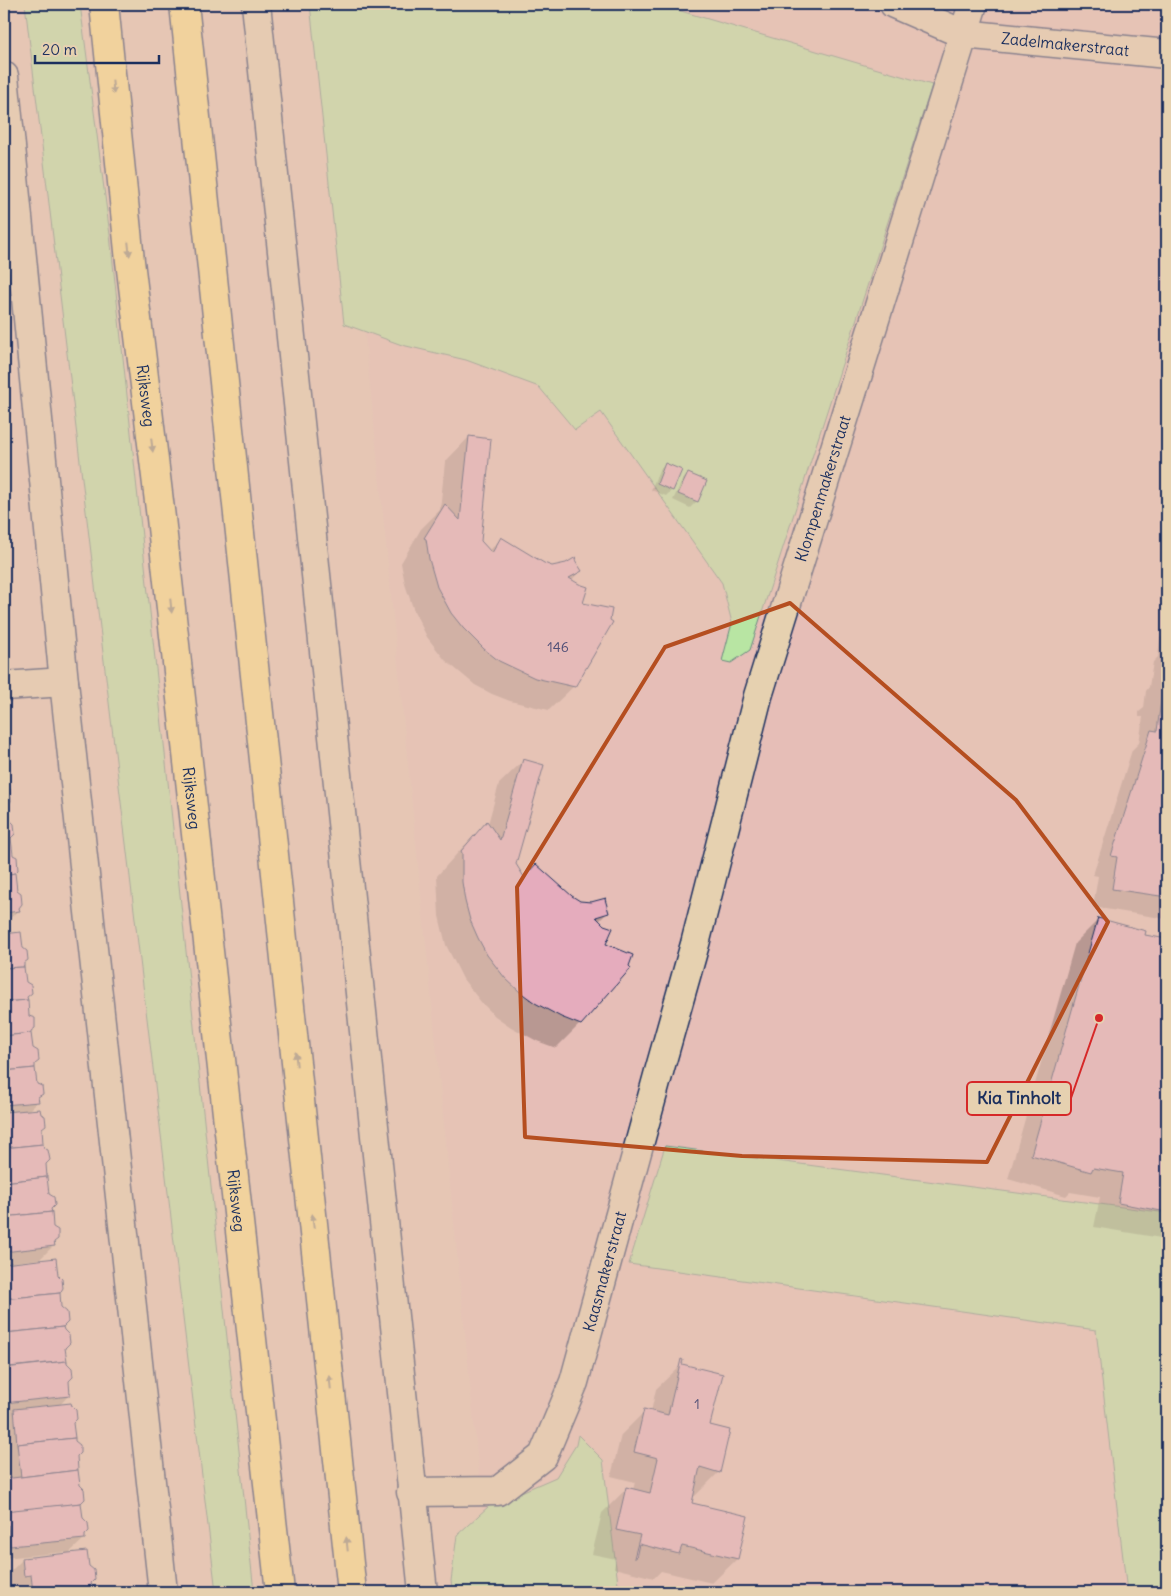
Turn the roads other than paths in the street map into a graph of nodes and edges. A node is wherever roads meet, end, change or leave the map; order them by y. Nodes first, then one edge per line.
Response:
1 (104, 4) edge
2 (184, 4) edge
3 (256, 4) edge
4 (894, 4) edge
5 (973, 4) edge
6 (963, 34) junction
7 (1167, 54) edge
8 (4, 76) edge
9 (64, 682) junction
10 (4, 686) edge
11 (695, 944) joint
12 (411, 1492) junction
13 (163, 1592) edge
14 (280, 1592) edge
15 (352, 1592) edge
16 (423, 1592) edge

1 -> 14 main road, Rijksweg
15 -> 2 main road
3 - 12 street
4 - 6 street, Zadelmakerstraat
5 - 6 street, Klompenmakerstraat
6 - 7 street, Zadelmakerstraat
6 - 11 street, Klompenmakerstraat
8 - 9 street
9 - 10 street
9 - 13 street
11 - 12 street, Kaasmakerstraat
12 - 16 street

